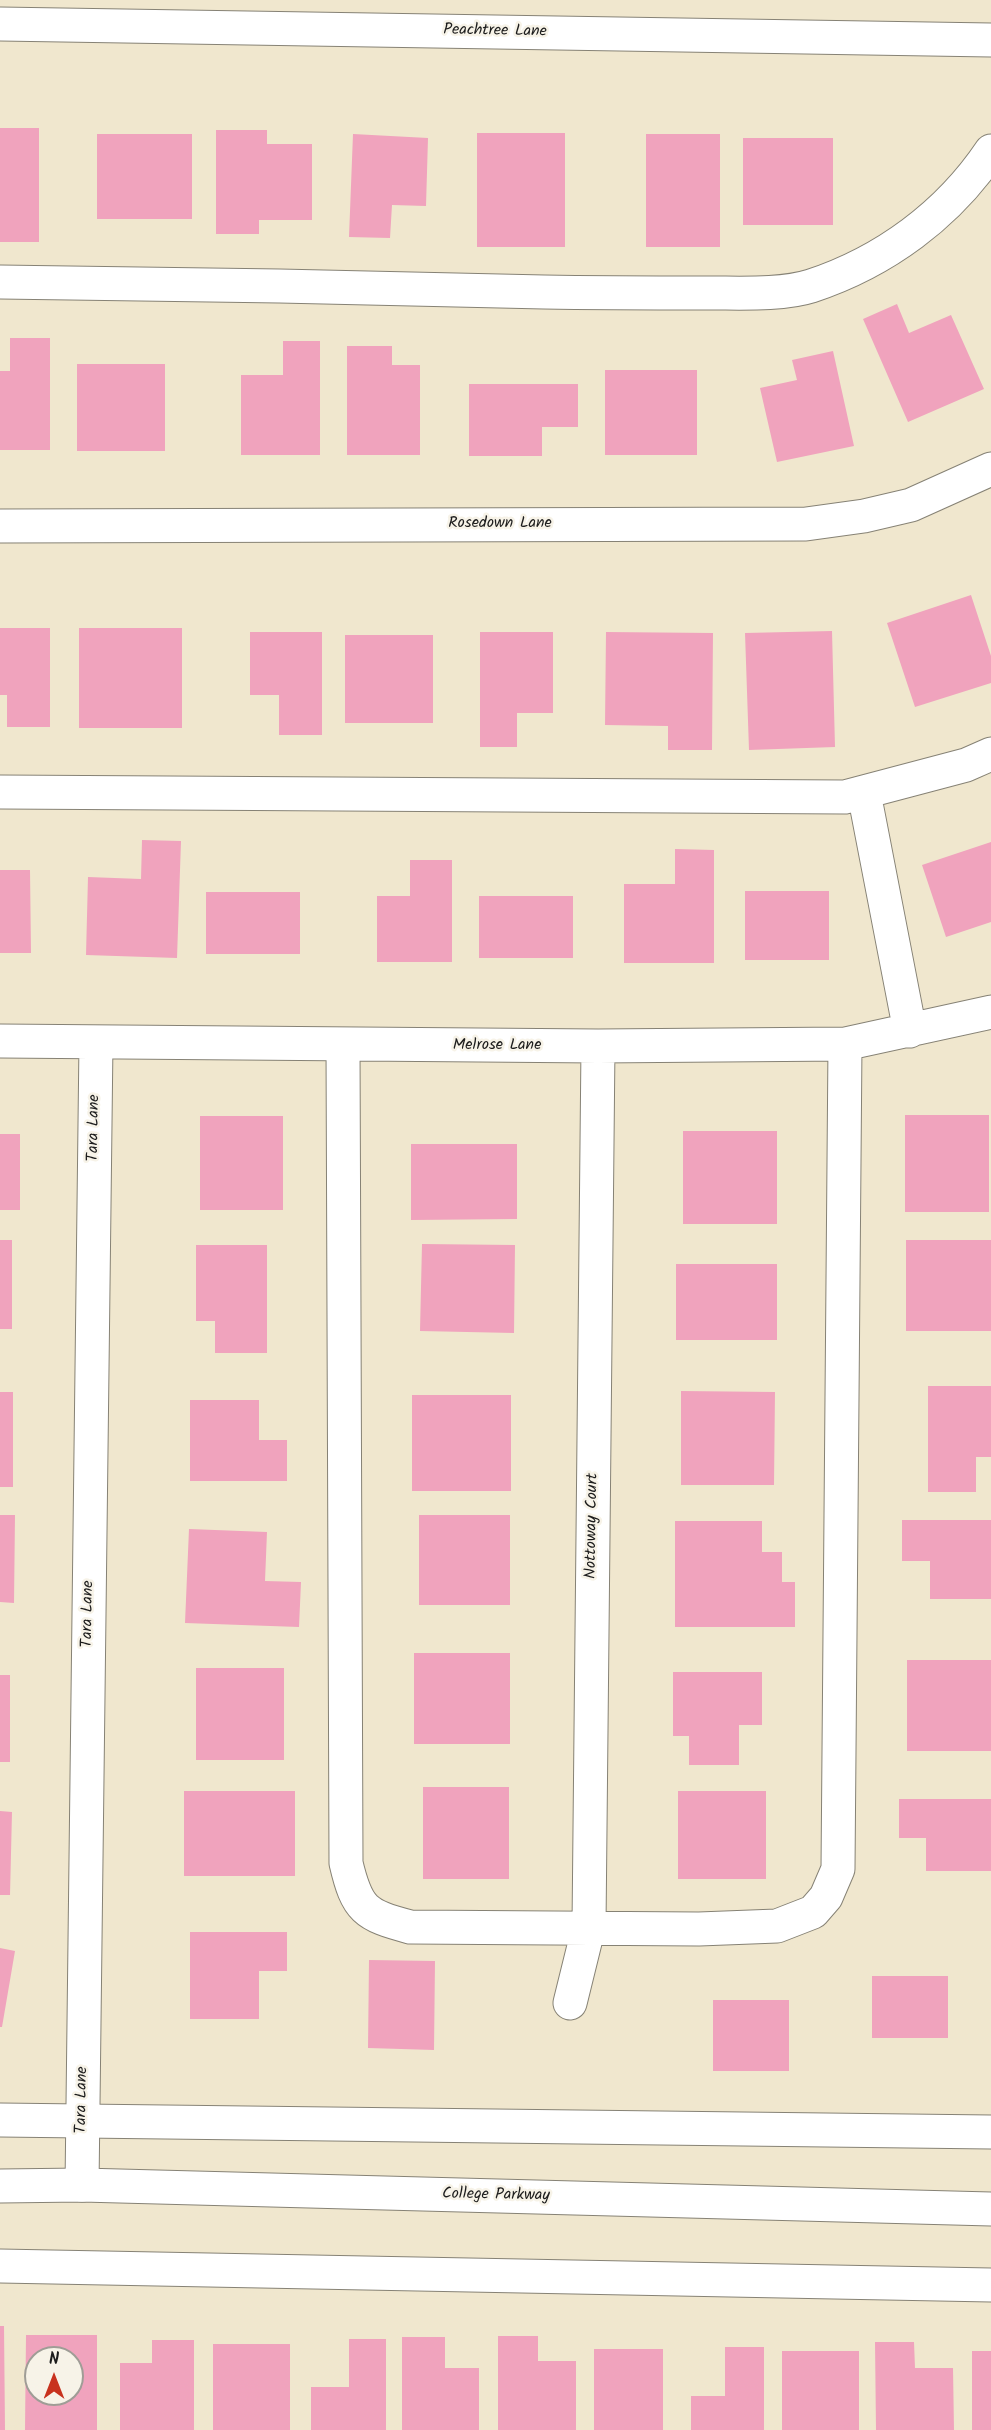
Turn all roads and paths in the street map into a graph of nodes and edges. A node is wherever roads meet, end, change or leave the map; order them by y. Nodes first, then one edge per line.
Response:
1 (0, 24) edge
2 (991, 40) edge
3 (991, 151) edge
4 (0, 282) edge
5 (991, 469) edge
6 (0, 525) edge
7 (991, 754) edge
8 (0, 792) edge
9 (864, 793) junction
10 (991, 1012) edge
11 (910, 1031) junction
12 (0, 1041) edge
13 (96, 1042) junction
14 (844, 1044) junction
15 (343, 1045) junction
16 (598, 1046) junction
17 (589, 1926) junction
18 (570, 2003) dead end
19 (0, 2120) edge
20 (82, 2121) junction
21 (991, 2132) edge
22 (82, 2185) junction
23 (0, 2186) edge
24 (991, 2209) edge
25 (0, 2266) edge
26 (991, 2285) edge

1 - 2 street, Peachtree Lane
3 - 4 street
5 - 6 street, Rosedown Lane
7 - 9 street
8 - 9 street
9 - 11 street
10 - 11 street, Melrose Lane
11 - 14 street, Melrose Lane
12 - 13 street, Melrose Lane
13 - 15 street, Melrose Lane
13 - 20 street, Tara Lane
14 - 16 street, Melrose Lane
14 - 17 street
15 - 16 street, Melrose Lane
15 - 17 street
16 - 17 street, Nottoway Court
17 - 18 street, Nottoway Court
19 - 20 street
20 - 21 street
20 - 22 street, Tara Lane
22 - 23 street, College Parkway
22 - 24 street, College Parkway
25 - 26 street

